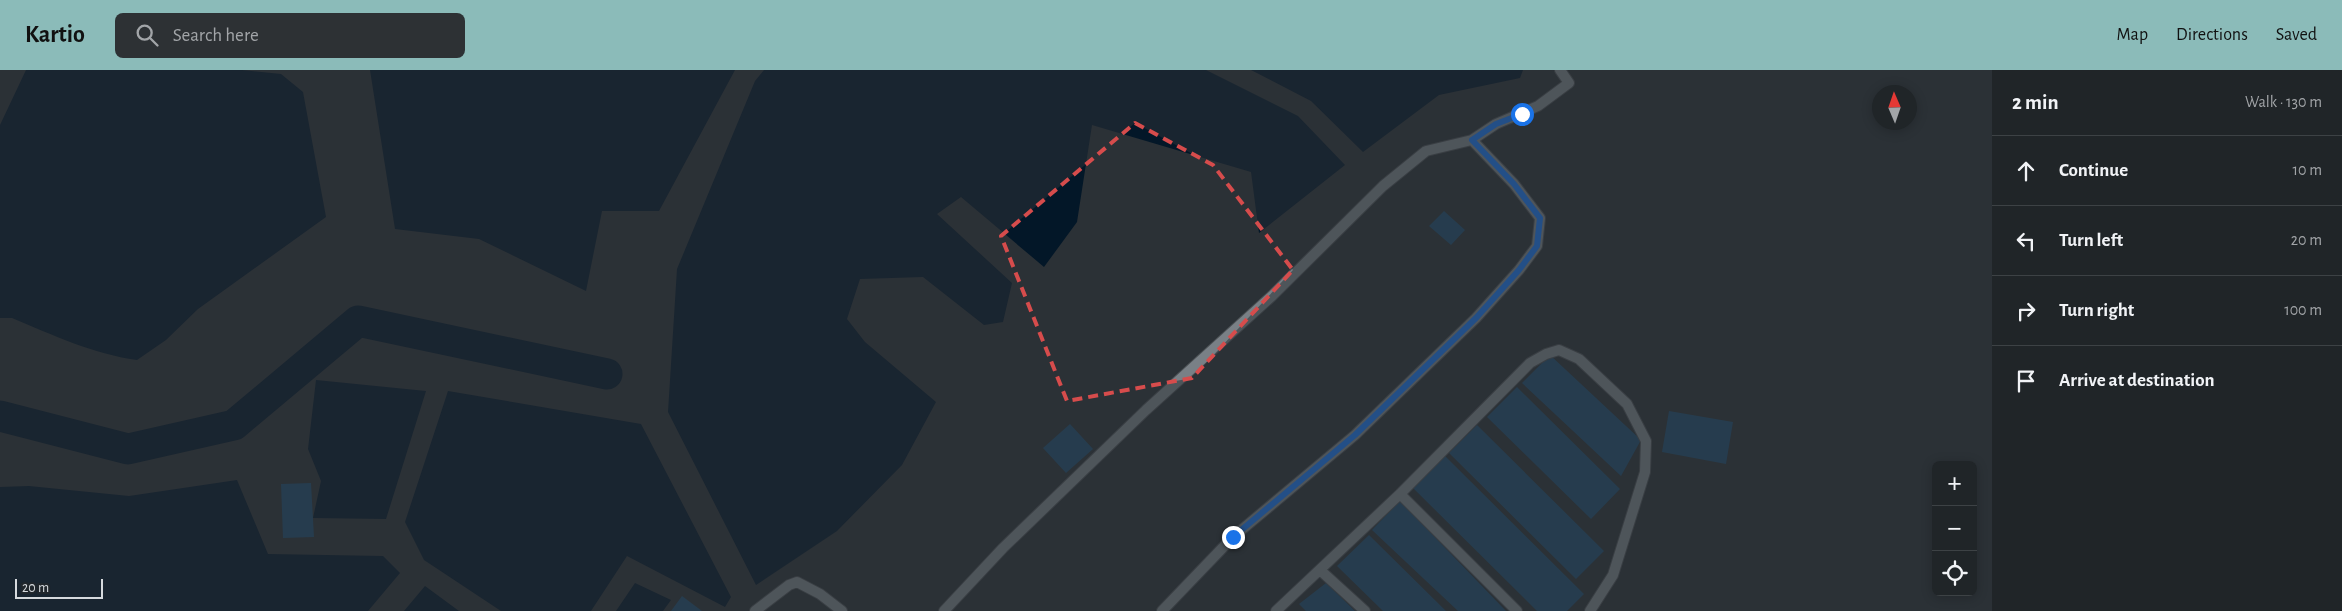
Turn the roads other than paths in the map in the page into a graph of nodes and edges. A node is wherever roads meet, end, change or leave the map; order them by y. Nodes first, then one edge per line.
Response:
1 (1560, 70) edge
2 (1472, 140) junction
3 (1400, 494) junction
4 (1320, 570) junction
5 (755, 611) edge
6 (842, 611) edge
7 (944, 611) edge
8 (1162, 611) edge
9 (1276, 611) edge
10 (1364, 611) edge
11 (1517, 611) edge
12 (1590, 611) edge

1 - 2 street
2 - 7 street
2 - 8 street
3 - 4 street
3 - 11 street
3 - 12 street
4 - 9 street
4 - 10 street
5 - 6 street

